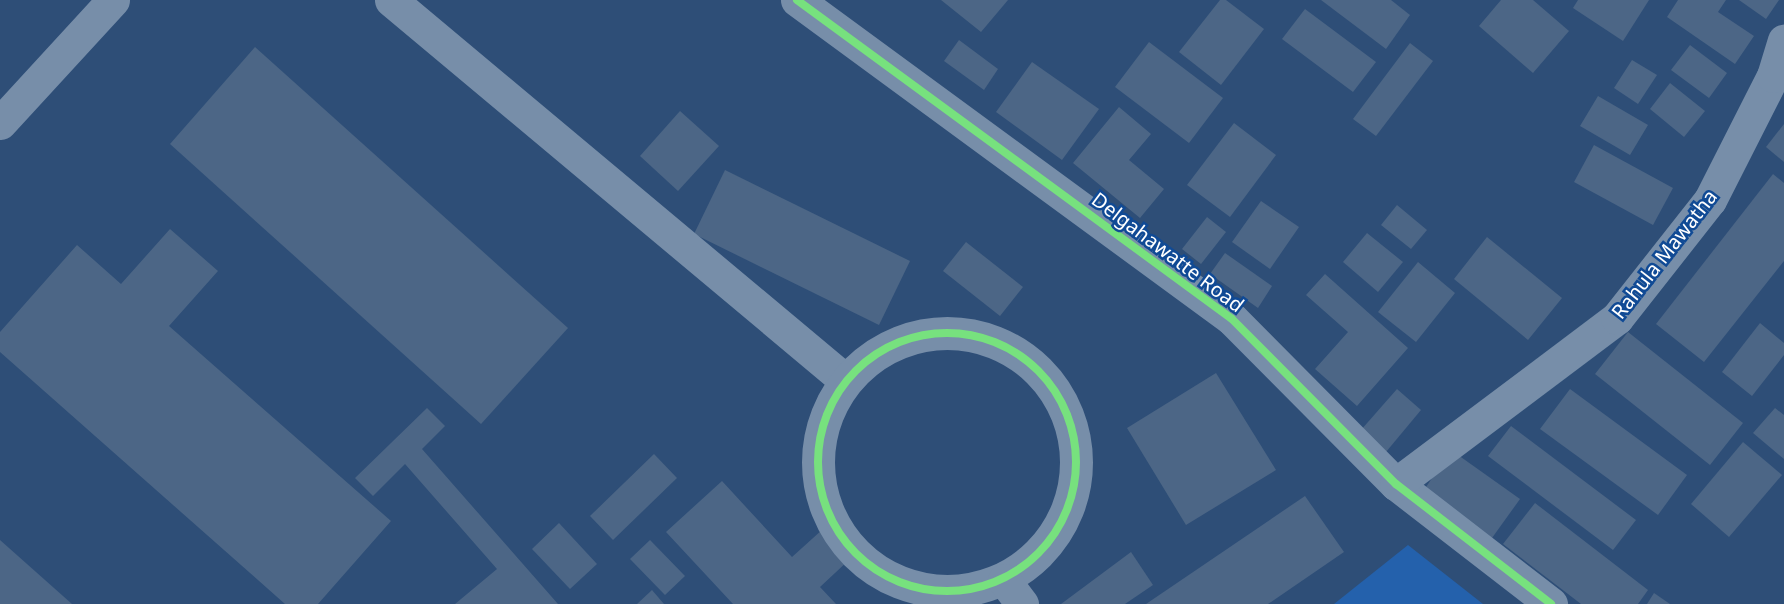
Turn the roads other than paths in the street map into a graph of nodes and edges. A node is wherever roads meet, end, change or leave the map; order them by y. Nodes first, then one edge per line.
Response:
1 (113, 0) edge
2 (391, 0) edge
3 (797, 0) edge
4 (1784, 41) edge
5 (0, 123) edge
6 (845, 380) junction
7 (1396, 484) junction
8 (1013, 592) edge
9 (1551, 604) edge

1 - 5 street
2 - 6 street
3 - 7 street, Delgahawatte Road
4 - 7 street, Rahula Mawatha
6 - 8 street
6 - 8 street
7 - 9 street, Delgahawatte Road

